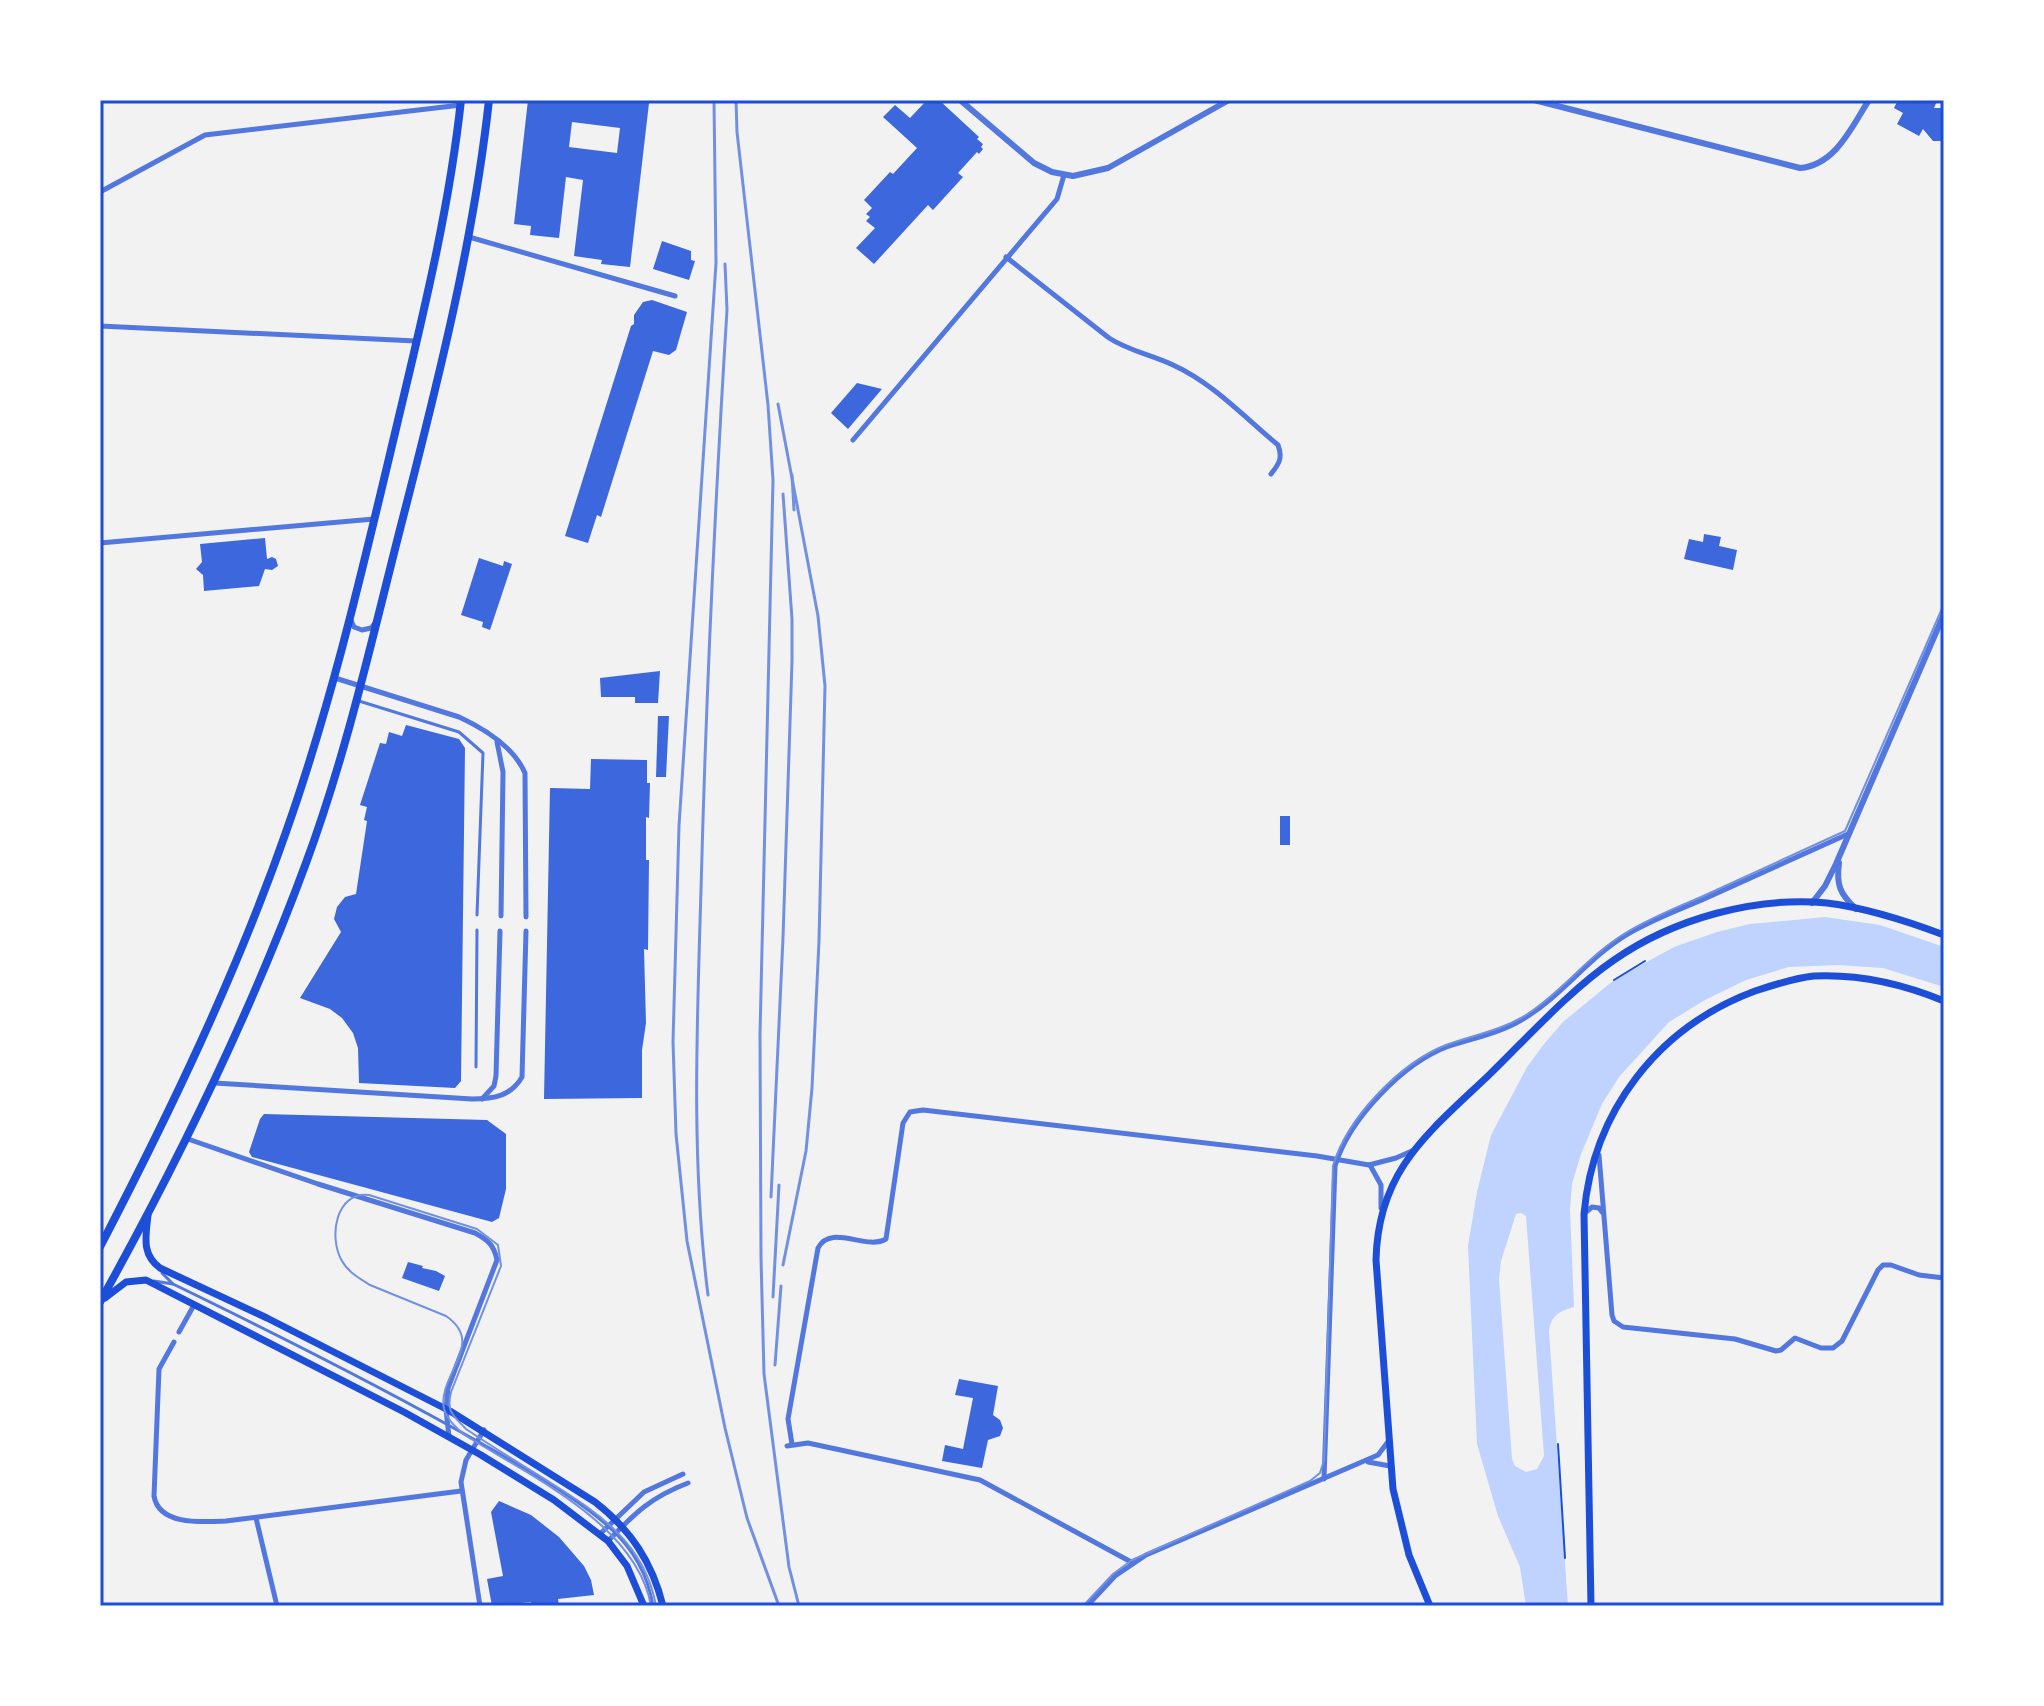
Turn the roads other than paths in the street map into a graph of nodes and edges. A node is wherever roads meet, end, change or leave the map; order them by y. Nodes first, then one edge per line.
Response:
1 (489, 100) edge
2 (960, 100) edge
3 (1229, 100) edge
4 (1534, 100) edge
5 (1869, 100) edge
6 (461, 103) edge
7 (1064, 175) junction
8 (100, 192) edge
9 (468, 237) junction
10 (1006, 257) junction
11 (675, 296) dead end
12 (100, 326) edge
13 (417, 341) junction
14 (853, 440) dead end
15 (1271, 474) dead end
16 (374, 519) junction
17 (100, 543) edge
18 (350, 613) junction
19 (1944, 614) edge
20 (376, 620) junction
21 (334, 677) junction
22 (359, 685) junction
23 (355, 700) junction
24 (496, 741) junction
25 (1848, 834) junction
26 (1841, 851) junction
27 (1812, 903) junction
28 (1856, 909) junction
29 (477, 915) dead end
30 (501, 916) dead end
31 (526, 917) dead end
32 (477, 930) dead end
33 (500, 931) dead end
34 (526, 931) dead end
35 (1944, 935) edge
36 (1944, 1001) edge
37 (476, 1067) dead end
38 (214, 1083) junction
39 (482, 1099) junction
40 (188, 1139) junction
41 (1599, 1141) junction
42 (1414, 1150) junction
43 (1337, 1159) junction
44 (1369, 1165) junction
45 (1381, 1209) junction
46 (149, 1210) junction
47 (1602, 1213) junction
48 (1584, 1214) junction
49 (100, 1247) edge
50 (154, 1265) junction
51 (1944, 1278) edge
52 (146, 1280) junction
53 (173, 1284) junction
54 (100, 1302) edge
55 (194, 1305) junction
56 (179, 1332) dead end
57 (174, 1342) dead end
58 (446, 1409) junction
59 (484, 1430) junction
60 (449, 1437) junction
61 (477, 1441) junction
62 (1387, 1443) junction
63 (472, 1450) junction
64 (1363, 1462) junction
65 (1390, 1466) junction
66 (683, 1474) dead end
67 (1324, 1479) junction
68 (688, 1483) dead end
69 (461, 1491) junction
70 (618, 1515) junction
71 (256, 1518) junction
72 (608, 1526) junction
73 (623, 1526) junction
74 (601, 1533) junction
75 (616, 1533) junction
76 (608, 1541) junction
77 (1133, 1563) junction
78 (277, 1606) edge
79 (480, 1606) edge
80 (644, 1606) edge
81 (653, 1606) edge
82 (663, 1606) edge
83 (1087, 1606) edge
84 (1430, 1606) edge
85 (1591, 1606) edge

1 - 9 main road
2 - 7 street
3 - 7 street
4 - 5 street
6 - 8 street
6 - 13 main road
7 - 10 street
9 - 11 street
9 - 20 main road
10 - 14 street
10 - 15 street
12 - 13 street
13 - 16 main road
16 - 17 street
16 - 18 main road
18 - 20 street
18 - 21 main road
19 - 25 street
20 - 22 main road
21 - 22 street
21 - 49 main road
22 - 23 main road
22 - 24 street
23 - 29 lane
23 - 38 main road
24 - 30 street
24 - 31 street
25 - 26 street
25 - 43 street
26 - 27 street
26 - 28 street
27 - 28 main road
27 - 42 main road
28 - 35 main road
32 - 37 lane
33 - 39 street
34 - 39 street
36 - 41 main road
38 - 39 street
38 - 40 main road
40 - 46 main road
40 - 58 street
41 - 47 street
41 - 48 main road
42 - 44 street
42 - 45 main road
43 - 44 street
43 - 67 street
43 - 77 street
44 - 45 street
45 - 62 main road
46 - 50 main road
46 - 54 main road
47 - 48 street
47 - 51 street
48 - 85 main road
50 - 53 lane
50 - 58 main road
52 - 53 lane
52 - 54 main road
52 - 55 main road
53 - 61 lane
55 - 56 street
55 - 60 main road
57 - 71 street
58 - 59 main road
58 - 60 street
59 - 61 street
59 - 70 main road
60 - 63 main road
61 - 63 street
61 - 72 lane
62 - 64 street
62 - 65 main road
63 - 69 street
63 - 74 main road
64 - 65 street
64 - 67 street
65 - 84 main road
66 - 70 street
67 - 77 street
68 - 73 street
69 - 71 street
69 - 79 street
70 - 72 street
70 - 73 main road
71 - 78 street
72 - 74 street
72 - 75 lane
73 - 75 street
73 - 82 main road
74 - 76 main road
75 - 76 street
75 - 81 lane
76 - 80 main road
77 - 83 street

